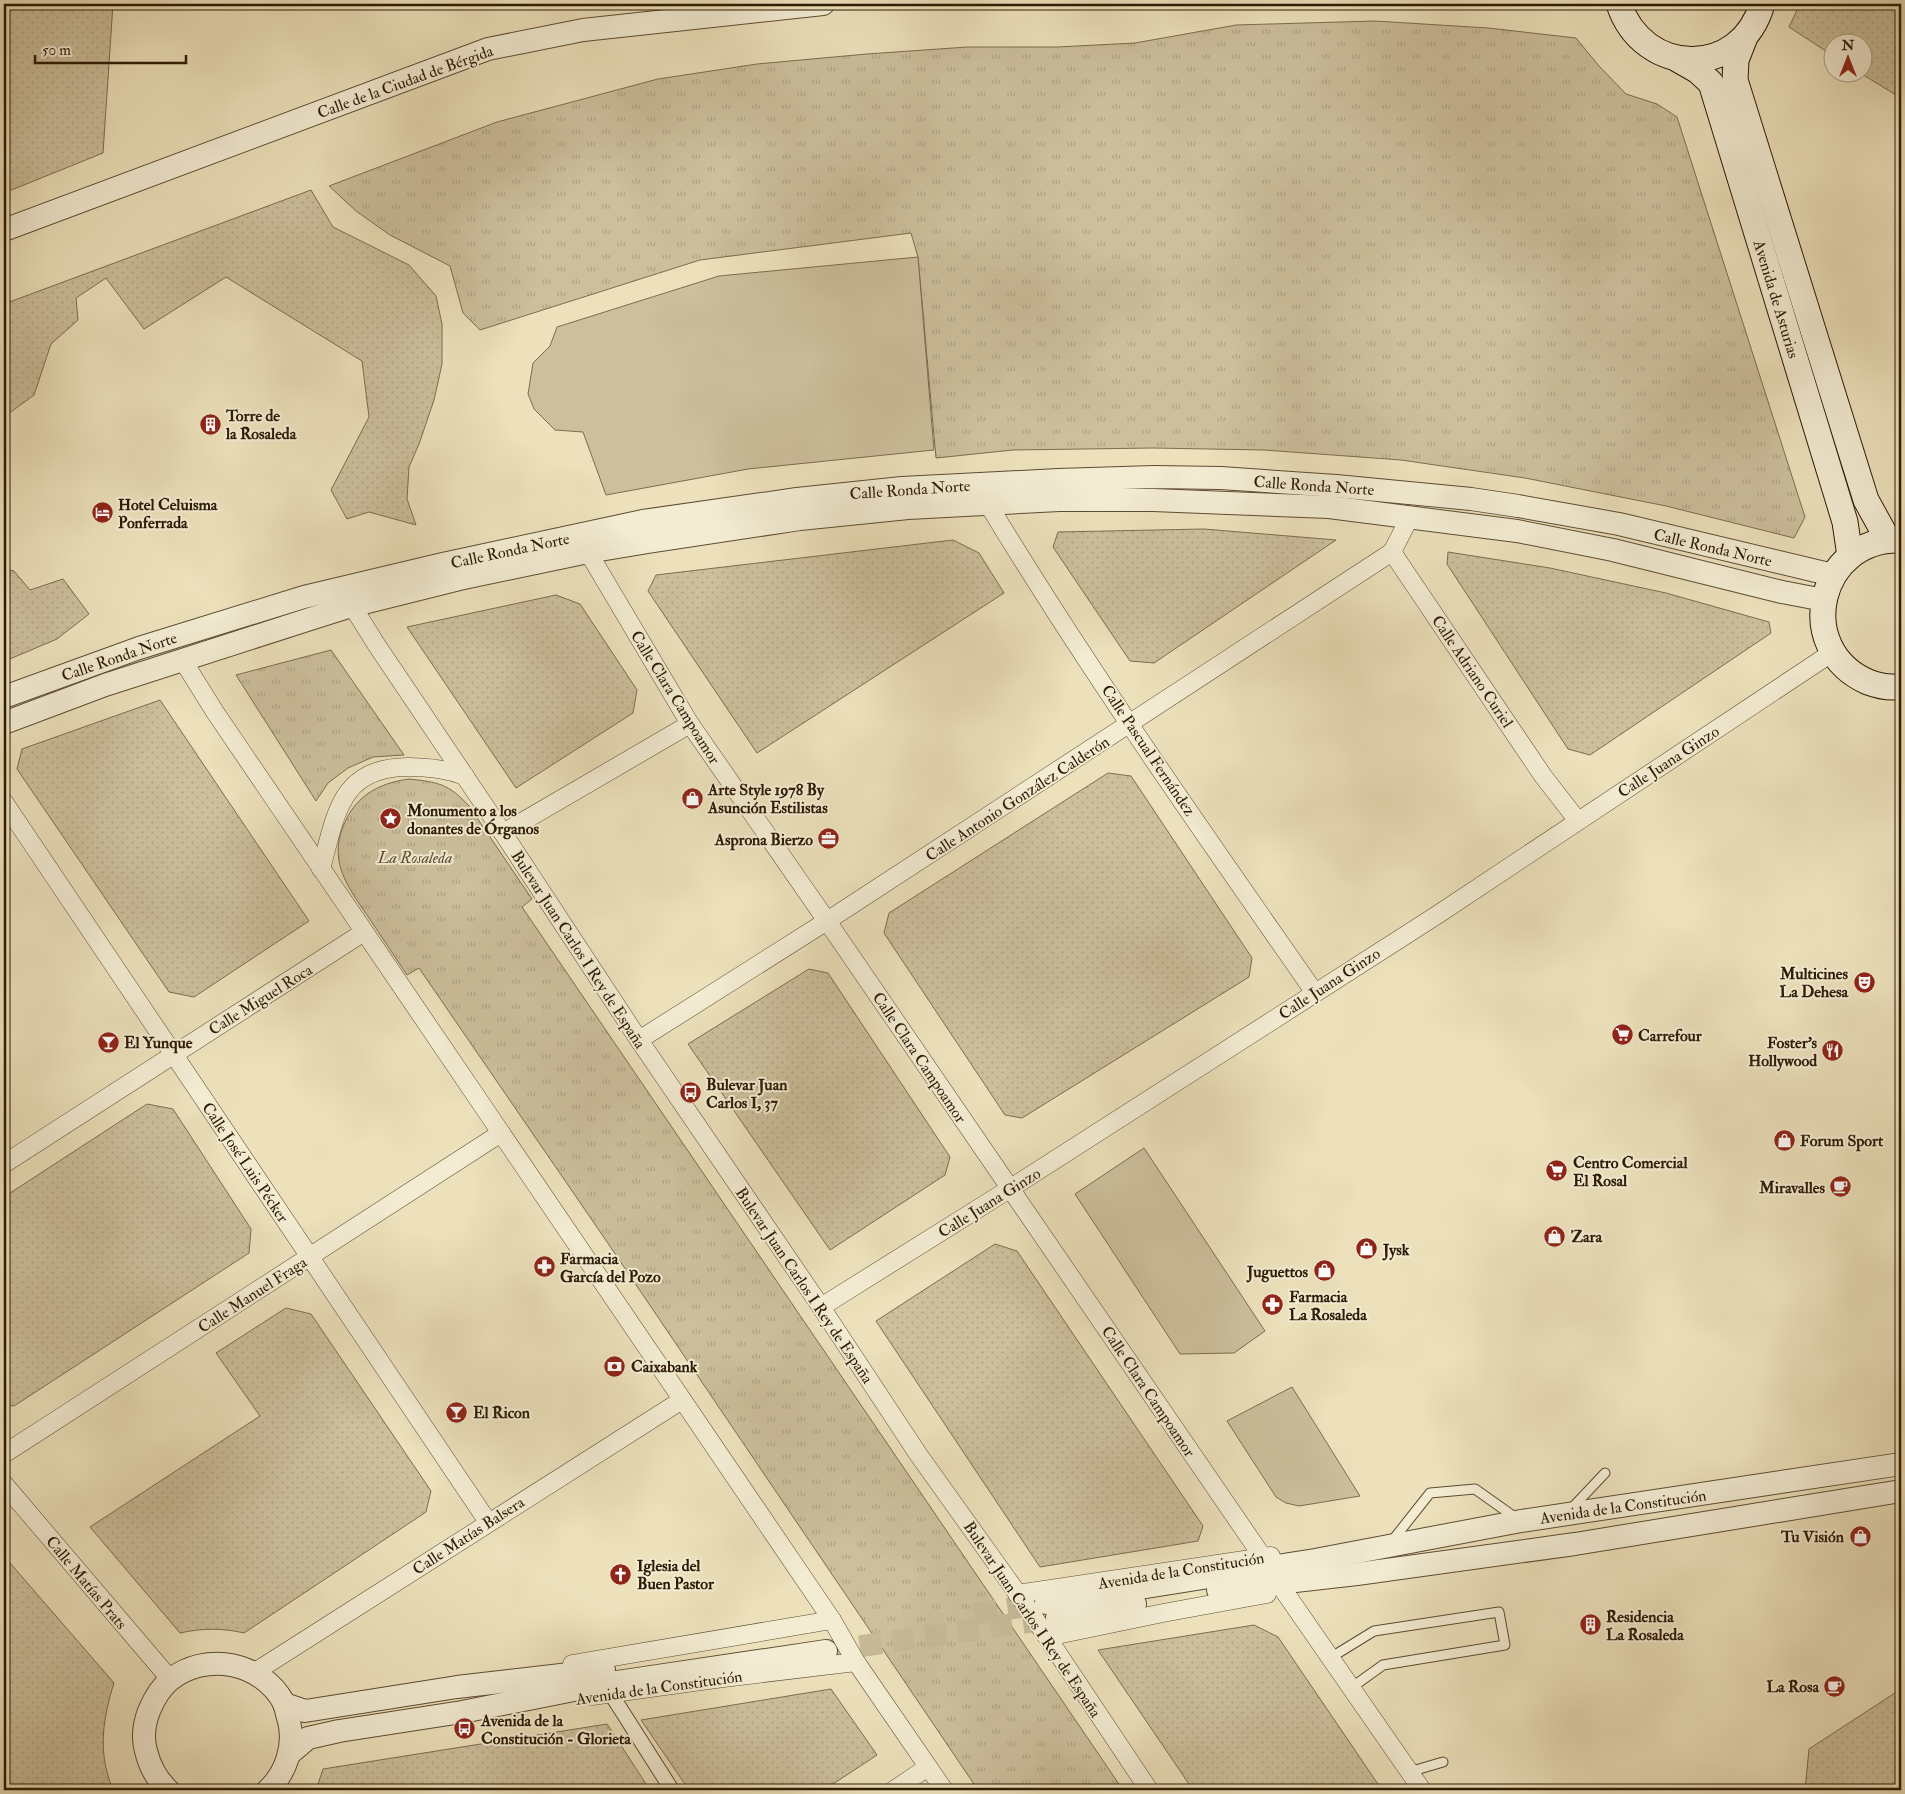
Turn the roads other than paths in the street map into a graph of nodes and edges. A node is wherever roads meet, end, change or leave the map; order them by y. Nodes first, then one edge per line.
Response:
1 (823, 4) edge
2 (1619, 4) edge
3 (1762, 4) edge
4 (1745, 37) junction
5 (1677, 59) junction
6 (4, 230) edge
7 (988, 504) junction
8 (1410, 517) junction
9 (1895, 540) edge
10 (588, 552) junction
11 (1392, 552) junction
12 (1850, 556) junction
13 (1833, 574) junction
14 (347, 597) junction
15 (1824, 600) junction
16 (1833, 652) junction
17 (182, 659) junction
18 (1898, 694) edge
19 (4, 697) edge
20 (4, 723) edge
21 (690, 724) junction
22 (1131, 724) junction
23 (465, 776) junction
24 (4, 802) edge
25 (1578, 820) junction
26 (503, 833) junction
27 (321, 869) junction
28 (827, 921) junction
29 (364, 932) junction
30 (1315, 992) junction
31 (639, 1040) junction
32 (172, 1055) junction
33 (501, 1133) junction
34 (4, 1164) edge
35 (1010, 1188) junction
36 (310, 1256) junction
37 (821, 1307) junction
38 (682, 1400) junction
39 (4, 1454) edge
40 (1901, 1464) edge
41 (1605, 1473) dead end
42 (4, 1484) edge
43 (1901, 1491) edge
44 (1567, 1514) junction
45 (1521, 1521) junction
46 (488, 1522) junction
47 (1388, 1545) junction
48 (1346, 1553) junction
49 (1262, 1556) junction
50 (1357, 1574) junction
51 (1284, 1591) junction
52 (1017, 1594) junction
53 (1050, 1619) junction
54 (832, 1620) junction
55 (1330, 1658) junction
56 (856, 1662) junction
57 (255, 1672) junction
58 (170, 1679) junction
59 (456, 1688) junction
60 (1351, 1688) junction
61 (610, 1694) junction
62 (284, 1704) junction
63 (462, 1712) junction
64 (289, 1754) junction
65 (1443, 1762) dead end
66 (928, 1767) junction
67 (151, 1768) junction
68 (1409, 1772) junction
69 (143, 1790) edge
70 (168, 1790) edge
71 (268, 1790) edge
72 (672, 1790) edge
73 (894, 1790) edge
74 (944, 1790) edge
75 (1150, 1790) edge
76 (1422, 1790) edge

1 - 6 street, Calle de la Ciudad de Bérgida
2 - 5 main road, Avenida de Asturias
3 - 4 main road
4 - 5 main road
4 - 9 main road, Avenida de Asturias
5 - 12 main road, Avenida de Asturias
7 - 8 street, Calle Ronda Norte
7 - 10 street, Calle Ronda Norte
7 - 22 street, Calle Pascual Fernández
8 - 11 street
8 - 15 street, Calle Ronda Norte
9 - 12 main road
10 - 14 street, Calle Ronda Norte
10 - 21 street, Calle Clara Campoamor
11 - 22 street, Calle Antonio González Calderón
11 - 25 street, Calle Adriano Curiel
12 - 13 main road
13 - 14 street, Calle Ronda Norte
13 - 15 main road
14 - 17 street, Calle Ronda Norte
14 - 19 street, Calle Ronda Norte
14 - 23 street, Bulevar Juan Carlos I Rey de España
15 - 16 main road
16 - 18 main road
16 - 25 street, Calle Juana Ginzo
17 - 20 street, Calle Ronda Norte
17 - 27 street
21 - 26 street
21 - 28 street, Calle Clara Campoamor
22 - 28 street, Calle Antonio González Calderón
22 - 30 street, Calle Pascual Fernández
23 - 26 street, Bulevar Juan Carlos I Rey de España
23 - 27 street
24 - 32 street, Calle José Luis Pécker
25 - 30 street, Calle Juana Ginzo
26 - 31 street, Bulevar Juan Carlos I Rey de España
27 - 29 street
28 - 31 street, Calle Antonio González Calderón
28 - 35 street, Calle Clara Campoamor
29 - 32 street, Calle Miguel Roca
29 - 33 street
30 - 35 street, Calle Juana Ginzo
31 - 37 street, Bulevar Juan Carlos I Rey de España
32 - 34 street, Calle Miguel Roca
32 - 36 street, Calle José Luis Pécker
33 - 36 street, Calle Manuel Fraga
33 - 38 street
35 - 37 street, Calle Juana Ginzo
35 - 49 street, Calle Clara Campoamor
36 - 39 street, Calle Manuel Fraga
36 - 46 street, Calle José Luis Pécker
37 - 52 street, Bulevar Juan Carlos I Rey de España
38 - 46 street, Calle Matías Balsera
38 - 54 street
40 - 44 street, Avenida de la Constitución
41 - 44 lane
42 - 58 street, Calle Matías Prats
43 - 50 street, Avenida de la Constitución
44 - 45 street, Avenida de la Constitución
45 - 47 street, Avenida de la Constitución
45 - 47 lane
46 - 57 street, Calle Matías Balsera
47 - 48 street, Avenida de la Constitución
48 - 49 street, Avenida de la Constitución
48 - 53 street, Avenida de la Constitución
49 - 52 street, Avenida de la Constitución
50 - 51 street, Avenida de la Constitución
50 - 53 street, Avenida de la Constitución
51 - 53 street, Avenida de la Constitución
51 - 55 street
52 - 53 street, Bulevar Juan Carlos I Rey de España
53 - 75 street, Bulevar Juan Carlos I Rey de España
54 - 56 street
54 - 59 street, Avenida de la Constitución
55 - 60 street
55 - 60 lane
56 - 61 street, Avenida de la Constitución
56 - 66 street
57 - 58 street
57 - 62 street
58 - 67 street
59 - 62 street, Avenida de la Constitución
59 - 63 street, Avenida de la Constitución
60 - 68 street
61 - 63 street, Avenida de la Constitución
61 - 72 street
62 - 64 street
63 - 64 street, Avenida de la Constitución
64 - 71 street
65 - 68 lane
66 - 73 street
66 - 74 street
67 - 69 street
67 - 70 street
68 - 76 street

